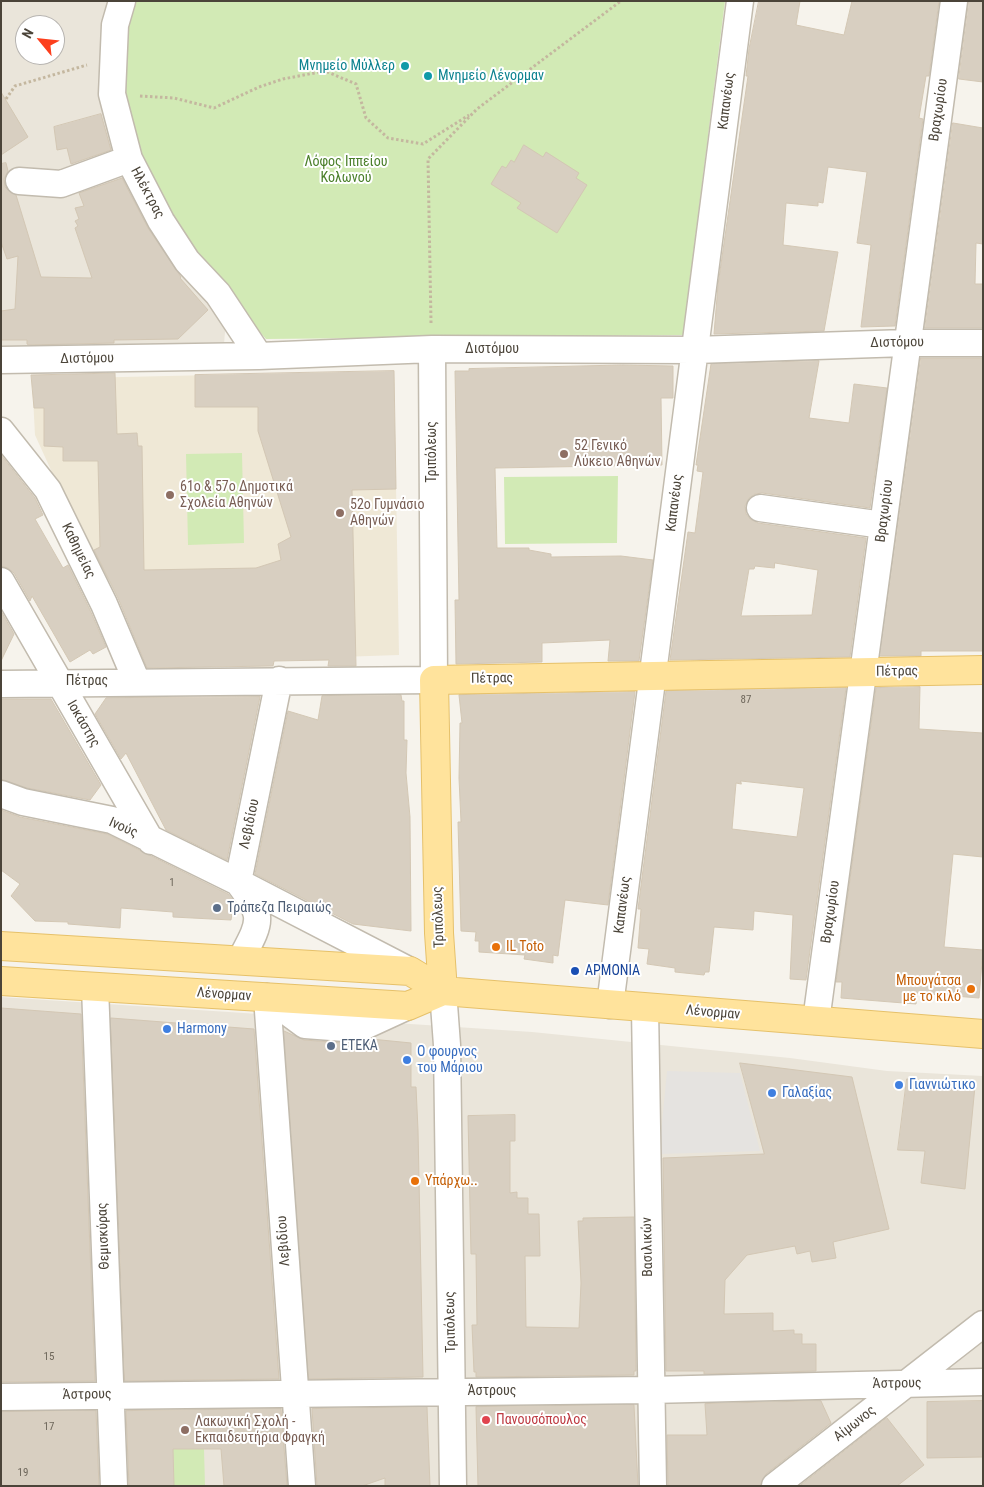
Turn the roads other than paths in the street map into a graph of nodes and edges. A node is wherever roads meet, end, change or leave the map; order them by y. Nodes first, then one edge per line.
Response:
1 (122, 1) edge
2 (740, 1) edge
3 (954, 1) edge
4 (129, 159) junction
5 (19, 181) dead end
6 (906, 343) junction
7 (983, 343) edge
8 (432, 349) junction
9 (695, 350) junction
10 (259, 356) junction
11 (1, 360) edge
12 (1, 431) edge
13 (760, 508) dead end
14 (884, 525) junction
15 (1, 581) edge
16 (983, 670) edge
17 (864, 672) junction
18 (652, 676) junction
19 (279, 680) junction
20 (434, 680) junction
21 (58, 681) junction
22 (138, 682) junction
23 (1, 684) edge
24 (1, 794) edge
25 (151, 841) junction
26 (238, 882) junction
27 (1, 946) edge
28 (241, 959) junction
29 (410, 971) junction
30 (1, 981) edge
31 (95, 986) junction
32 (443, 991) junction
33 (267, 997) junction
34 (610, 1005) junction
35 (645, 1008) junction
36 (816, 1021) junction
37 (983, 1034) edge
38 (983, 1324) edge
39 (983, 1382) edge
40 (908, 1384) junction
41 (650, 1390) junction
42 (452, 1391) junction
43 (295, 1392) junction
44 (110, 1395) junction
45 (1, 1397) edge
46 (114, 1486) edge
47 (302, 1486) edge
48 (453, 1486) edge
49 (653, 1486) edge
50 (775, 1486) edge

1 - 4 street, Ηλέκτρας
2 - 9 street, Καπανέως
3 - 6 street, Βραχωρίου
4 - 5 street
4 - 10 street, Ηλέκτρας
6 - 7 street, Διστόμου
6 - 9 street, Διστόμου
6 - 14 street, Βραχωρίου
8 - 9 street, Διστόμου
8 - 10 street, Διστόμου
8 - 20 street, Τριπόλεως
9 - 18 street, Καπανέως
10 - 11 street, Διστόμου
12 - 22 street, Καθημείας
13 - 14 street
14 - 17 street, Βραχωρίου
15 - 21 street, Ιοκάστης
16 - 17 main road, Πέτρας
17 - 18 main road, Πέτρας
17 - 36 street, Βραχωρίου
18 - 20 main road, Πέτρας
18 - 34 street, Καπανέως
19 - 20 street, Πέτρας
19 - 22 street, Πέτρας
19 - 26 street, Λεβιδίου
20 - 32 main road, Τριπόλεως
21 - 22 street, Πέτρας
21 - 23 street, Πέτρας
21 - 25 street, Ιοκάστης
24 - 25 street, Ινούς
25 - 26 street, Ινούς
26 - 28 street
26 - 29 street, Λένορμαν
27 - 28 main road, Λένορμαν
28 - 29 main road, Λένορμαν
29 - 32 main road, Λένορμαν
30 - 31 main road, Λένορμαν
31 - 33 main road, Λένορμαν
31 - 44 street, Θεμισκύρας
32 - 33 main road, Λένορμαν
32 - 34 main road, Λένορμαν
32 - 42 street, Τριπόλεως
33 - 43 street, Λεβιδίου
34 - 35 main road, Λένορμαν
35 - 36 main road, Λένορμαν
35 - 41 street, Βασιλικών
36 - 37 main road, Λένορμαν
38 - 40 street, Αίμωνος
39 - 40 street, Άστρους
40 - 41 street, Άστρους
40 - 50 street, Αίμωνος
41 - 42 street, Άστρους
41 - 49 street, Βασιλικών
42 - 43 street, Άστρους
42 - 48 street, Τριπόλεως
43 - 44 street, Άστρους
43 - 47 street, Λεβιδίου
44 - 45 street, Άστρους
44 - 46 street, Θεμισκύρας

